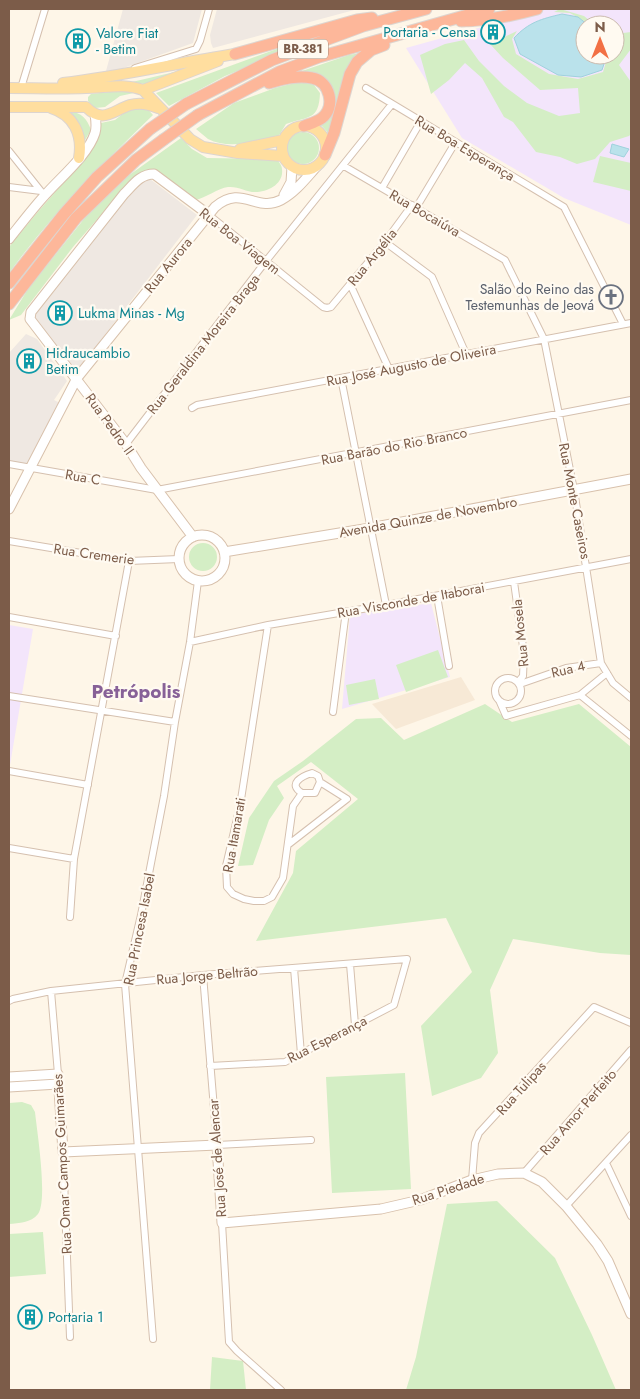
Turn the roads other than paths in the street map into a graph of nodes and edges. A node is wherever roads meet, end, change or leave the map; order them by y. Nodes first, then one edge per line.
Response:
1 (45, 9) edge
2 (209, 9) edge
3 (488, 9) edge
4 (537, 9) edge
5 (422, 10) edge
6 (446, 21) junction
7 (425, 27) junction
8 (235, 54) junction
9 (112, 77) junction
10 (9, 88) edge
11 (21, 88) junction
12 (89, 88) junction
13 (366, 88) dead end
14 (246, 89) junction
15 (143, 90) junction
16 (392, 104) junction
17 (11, 106) edge
18 (46, 106) junction
19 (86, 107) junction
20 (159, 108) junction
21 (95, 114) junction
22 (421, 121) junction
23 (304, 126) junction
24 (283, 140) junction
25 (455, 143) junction
26 (9, 151) edge
27 (226, 151) junction
28 (325, 154) junction
29 (283, 156) junction
30 (80, 158) junction
31 (318, 165) junction
32 (344, 166) junction
33 (292, 167) junction
34 (148, 174) joint
35 (9, 187) edge
36 (382, 188) junction
37 (42, 193) junction
38 (281, 200) junction
39 (414, 207) junction
40 (209, 215) junction
41 (9, 239) edge
42 (385, 242) junction
43 (505, 260) joint
44 (266, 261) junction
45 (9, 284) edge
46 (350, 284) junction
47 (9, 304) edge
48 (331, 307) joint
49 (631, 323) edge
50 (623, 324) junction
51 (544, 339) junction
52 (466, 354) junction
53 (389, 369) junction
54 (77, 378) junction
55 (341, 378) junction
56 (631, 400) edge
57 (192, 408) dead end
58 (558, 414) junction
59 (126, 444) junction
60 (355, 453) junction
61 (9, 464) edge
62 (31, 468) junction
63 (631, 480) edge
64 (157, 490) junction
65 (574, 490) junction
66 (9, 509) edge
67 (370, 528) junction
68 (193, 537) junction
69 (9, 541) edge
70 (224, 552) junction
71 (179, 559) junction
72 (631, 559) edge
73 (129, 561) junction
74 (587, 568) junction
75 (198, 580) junction
76 (514, 582) junction
77 (437, 596) junction
78 (386, 606) junction
79 (346, 611) junction
80 (9, 617) edge
81 (268, 625) junction
82 (116, 636) junction
83 (190, 642) junction
84 (602, 663) junction
85 (449, 666) dead end
86 (607, 673) junction
87 (519, 683) junction
88 (580, 695) junction
89 (9, 696) edge
90 (631, 698) edge
91 (499, 700) junction
92 (102, 710) junction
93 (333, 712) dead end
94 (175, 722) junction
95 (631, 736) edge
96 (9, 770) edge
97 (320, 782) junction
98 (88, 785) junction
99 (302, 793) junction
100 (289, 844) junction
101 (9, 848) edge
102 (74, 860) junction
103 (70, 918) dead end
104 (407, 959) joint
105 (350, 964) junction
106 (294, 968) junction
107 (203, 975) junction
108 (125, 984) junction
109 (51, 991) junction
110 (9, 1001) edge
111 (631, 1023) edge
112 (355, 1025) junction
113 (631, 1050) edge
114 (301, 1054) junction
115 (210, 1066) junction
116 (58, 1074) junction
117 (9, 1077) edge
118 (58, 1084) junction
119 (9, 1086) edge
120 (631, 1135) edge
121 (311, 1140) dead end
122 (216, 1145) junction
123 (139, 1148) junction
124 (63, 1152) junction
125 (606, 1163) junction
126 (524, 1173) junction
127 (472, 1180) junction
128 (566, 1206) junction
129 (631, 1216) edge
130 (222, 1223) junction
131 (631, 1313) edge
132 (70, 1337) dead end
133 (153, 1340) dead end
134 (281, 1390) edge

1 - 11 street
2 - 9 street
3 - 6 highway, BR-381
4 - 6 highway
5 - 8 highway
5 - 45 highway, BR-381, bridge
6 - 7 highway, BR-381
7 - 14 highway, BR-381
7 - 28 highway
8 - 9 main road
8 - 15 main road
9 - 11 main road
10 - 11 main road
11 - 12 main road
11 - 17 main road
12 - 15 main road
12 - 19 main road
13 - 16 street, Rua Boa Esperança
14 - 23 highway, BR-381
14 - 47 highway, BR-381, bridge
15 - 20 main road
16 - 22 street, Rua Boa Esperança
16 - 32 street, Rua Geraldina Moreira Braga
17 - 18 main road
18 - 19 main road
18 - 30 main road
19 - 21 main road
20 - 21 main road
20 - 27 main road
21 - 30 street
22 - 25 street, Rua Boa Esperança
22 - 36 street
23 - 24 main road
23 - 28 main road
24 - 27 main road
24 - 29 main road
25 - 39 street, Rua Argélia
25 - 50 street, Rua Boa Esperança
26 - 37 street
27 - 29 main road
28 - 31 main road
29 - 33 main road
30 - 37 street
31 - 33 main road
31 - 38 street
32 - 36 street, Rua Bocaiúva
32 - 44 street, Rua Geraldina Moreira Braga
33 - 38 street
34 - 40 street, Rua Boa Viagem
34 - 54 street, Rua Pedro II
35 - 37 street
36 - 39 street, Rua Bocaiúva
37 - 41 street
38 - 40 street, Rua Aurora
39 - 42 street, Rua Argélia
39 - 43 street, Rua Bocaiúva
40 - 44 street, Rua Boa Viagem
40 - 54 street, Rua Aurora
42 - 46 street, Rua Argélia
42 - 52 street
43 - 51 street, Rua Monte Caseiros
44 - 48 street, Rua Boa Viagem
44 - 59 street, Rua Geraldina Moreira Braga
46 - 48 street, Rua Argélia
46 - 53 street
49 - 50 street, Rua José Augusto de Oliveira
50 - 51 street, Rua José Augusto de Oliveira
51 - 52 street, Rua José Augusto de Oliveira
51 - 58 street, Rua Monte Caseiros
52 - 53 street, Rua José Augusto de Oliveira
53 - 55 street, Rua José Augusto de Oliveira
54 - 59 street, Rua Pedro II
54 - 62 street, Rua Aurora
55 - 57 street, Rua José Augusto de Oliveira
55 - 60 street
56 - 58 street, Rua Barão do Rio Branco
58 - 60 street, Rua Barão do Rio Branco
58 - 65 street, Rua Monte Caseiros
59 - 64 street, Rua Pedro II
60 - 64 street, Rua Barão do Rio Branco
60 - 67 street
61 - 62 street, Rua C
62 - 64 street, Rua C
62 - 66 street, Rua Aurora
63 - 65 street, Avenida Quinze de Novembro
64 - 68 street, Rua Pedro II
65 - 67 street, Avenida Quinze de Novembro
65 - 74 street, Rua Monte Caseiros
67 - 70 street, Avenida Quinze de Novembro
67 - 78 street
68 - 70 street
68 - 71 street
69 - 73 street, Rua Cremerie
70 - 75 street
71 - 73 street, Rua Cremerie
71 - 75 street
72 - 74 street, Rua Visconde de Itaborai
73 - 82 street
74 - 76 street, Rua Visconde de Itaborai
74 - 84 street, Rua Monte Caseiros
75 - 83 street, Rua Princesa Isabel
76 - 77 street, Rua Visconde de Itaborai
76 - 87 street, Rua Mosela
77 - 78 street, Rua Visconde de Itaborai
77 - 85 street
78 - 79 street, Rua Visconde de Itaborai
79 - 81 street, Rua Visconde de Itaborai
79 - 93 street
80 - 82 street
81 - 83 street, Rua Visconde de Itaborai
81 - 100 street, Rua Itamarati
82 - 92 street
83 - 94 street, Rua Princesa Isabel
84 - 86 street, Rua 4
84 - 87 street, Rua 4
86 - 88 street
86 - 90 street, Rua 4
87 - 91 street
87 - 91 street
88 - 91 street
88 - 95 street
89 - 92 street
92 - 94 street
92 - 98 street
94 - 108 street, Rua Princesa Isabel
96 - 98 street
97 - 99 street
97 - 99 street, Rua Itamarati
97 - 100 street
98 - 102 street
99 - 100 street, Rua Itamarati
101 - 102 street
102 - 103 street
104 - 105 street, Rua Jorge Beltrão
104 - 112 street, Rua Esperança
105 - 106 street, Rua Jorge Beltrão
105 - 112 street
106 - 107 street, Rua Jorge Beltrão
106 - 114 street
107 - 108 street, Rua Jorge Beltrão
107 - 115 street, Rua José de Alencar
108 - 109 street, Rua Jorge Beltrão
108 - 123 street, Rua Princesa Isabel
109 - 110 street, Rua Jorge Beltrão
109 - 116 street, Rua Omar Campos Guimarães
111 - 127 street, Rua Tulipas
112 - 114 street, Rua Esperança
113 - 126 street, Rua Amor Perfeito
114 - 115 street, Rua Esperança
115 - 122 street, Rua José de Alencar
116 - 117 street
116 - 118 street, Rua Omar Campos Guimarães
118 - 119 street
118 - 124 street, Rua Omar Campos Guimarães
120 - 125 street
121 - 122 street
122 - 123 street
122 - 130 street, Rua José de Alencar
123 - 124 street
123 - 133 street, Rua Princesa Isabel
124 - 132 street, Rua Omar Campos Guimarães
125 - 128 street
125 - 129 street
126 - 127 street, Rua Piedade
126 - 128 street
127 - 130 street, Rua Piedade
128 - 131 street
130 - 134 street, Rua José de Alencar

